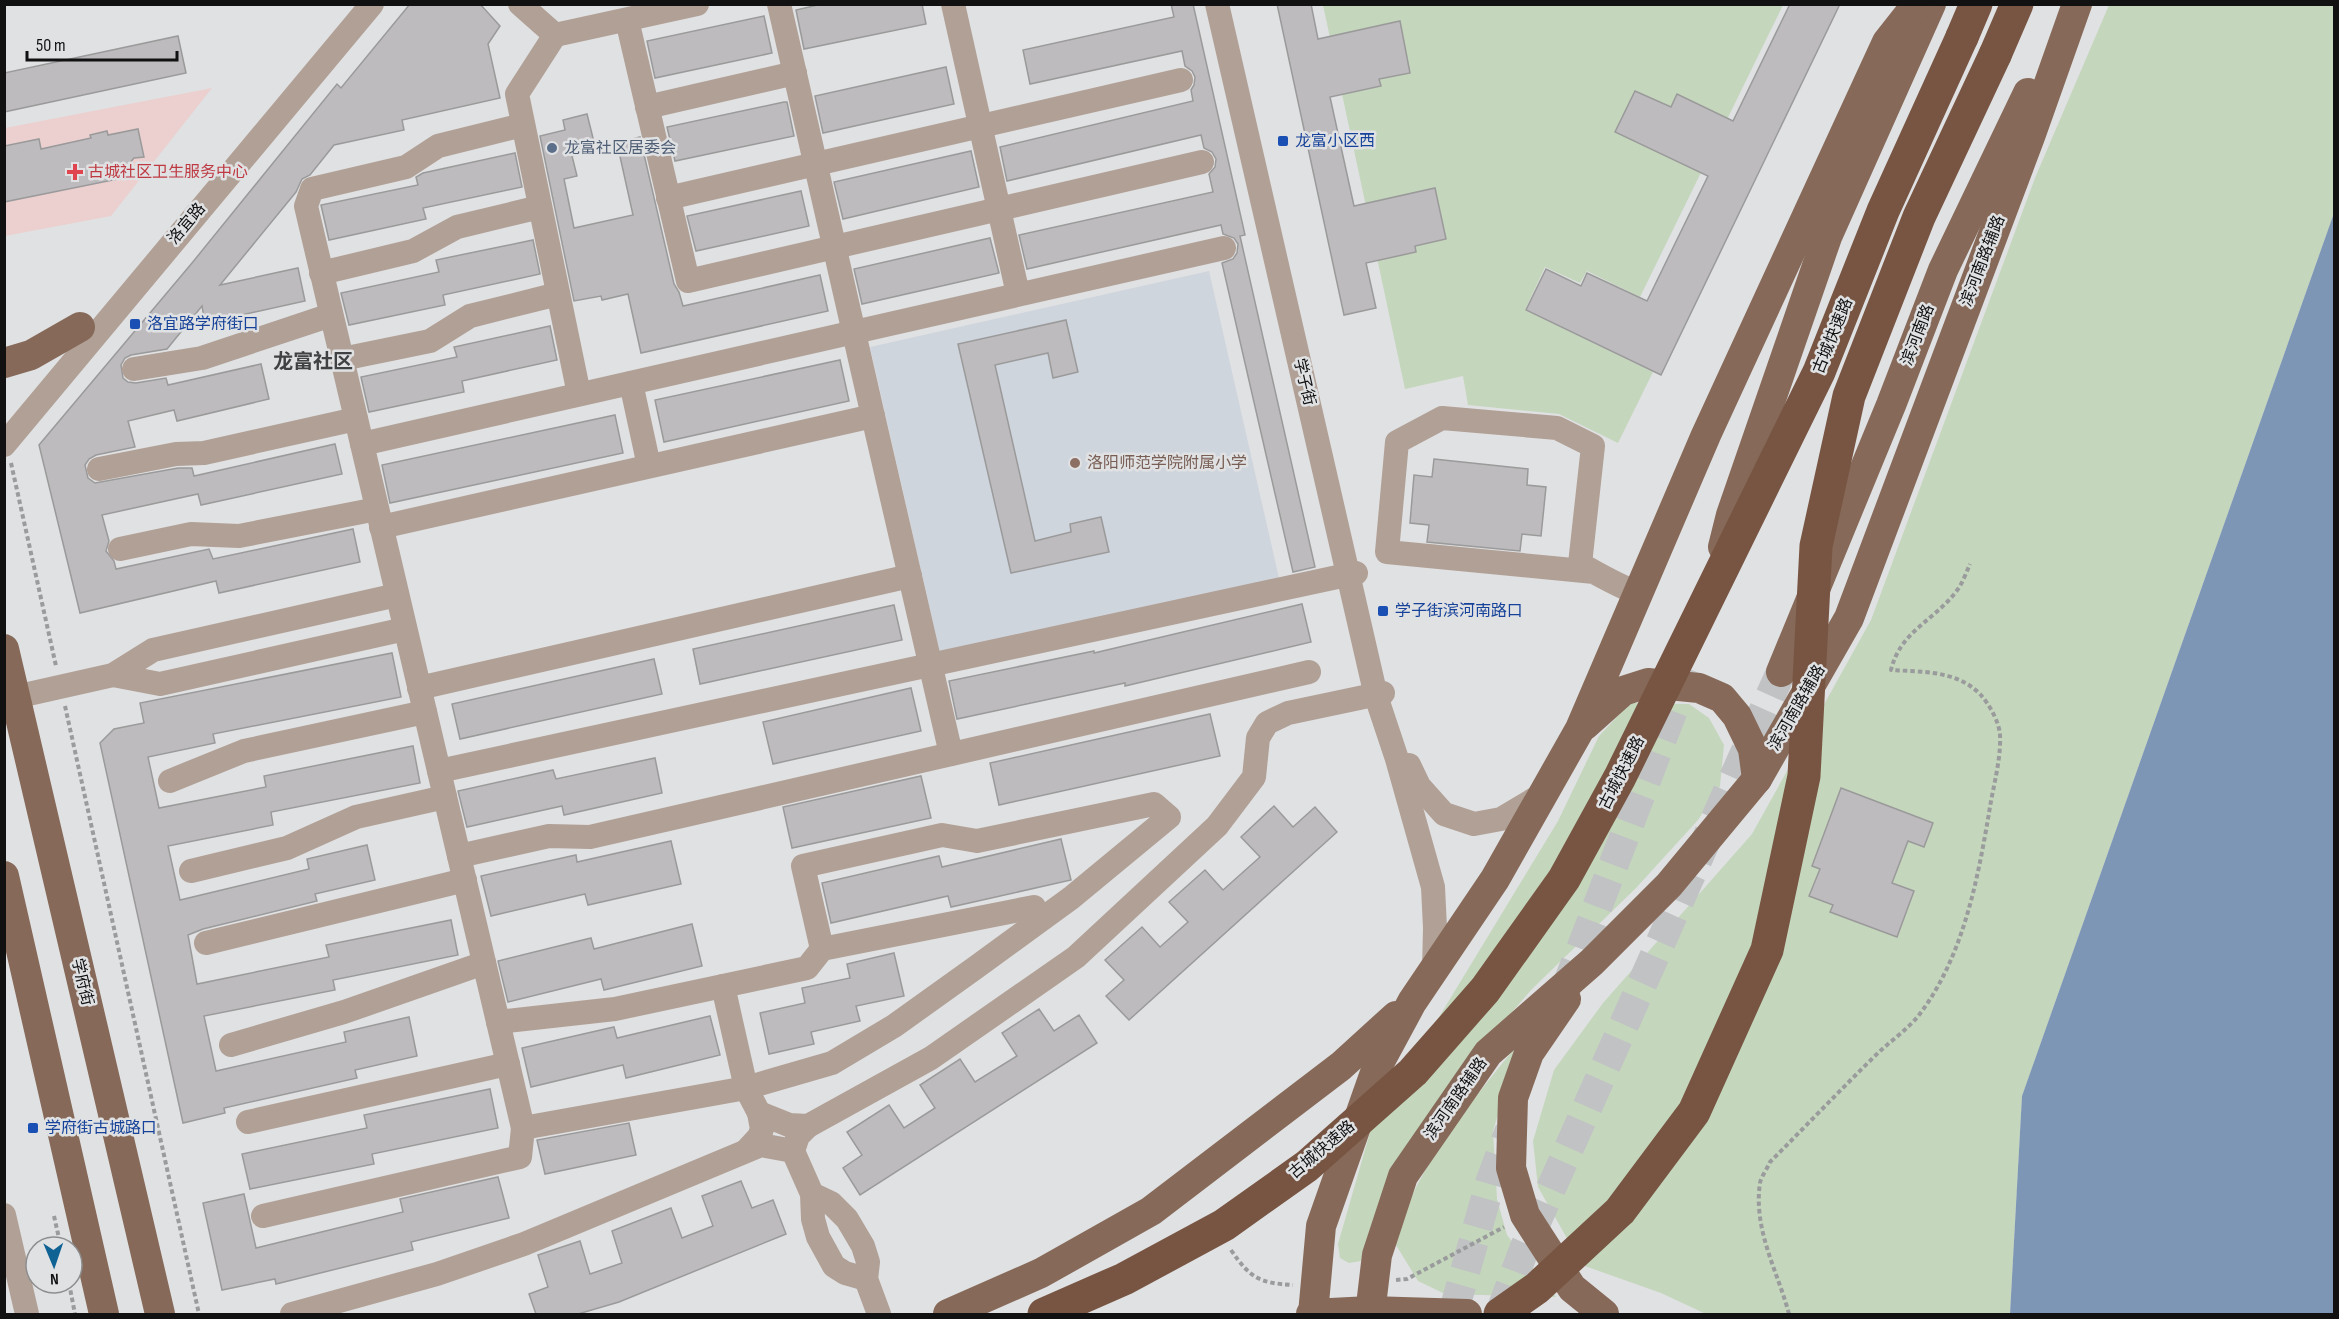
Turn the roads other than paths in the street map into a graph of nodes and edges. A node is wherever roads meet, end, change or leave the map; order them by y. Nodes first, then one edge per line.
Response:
1 (351, 4) edge
2 (372, 4) edge
3 (520, 4) edge
4 (698, 4) edge
5 (779, 4) edge
6 (953, 4) edge
7 (1217, 4) edge
8 (1226, 4) edge
9 (1917, 4) edge
10 (1931, 4) edge
11 (1976, 4) edge
12 (2017, 4) edge
13 (2070, 4) edge
14 (2077, 4) edge
15 (627, 20) junction
16 (555, 35) junction
17 (795, 73) junction
18 (1181, 80) dead end
19 (647, 107) junction
20 (523, 125) junction
21 (980, 126) junction
22 (1202, 162) dead end
23 (815, 164) junction
24 (668, 198) junction
25 (540, 207) junction
26 (999, 209) junction
27 (834, 247) junction
28 (1224, 248) dead end
29 (321, 273) junction
30 (558, 294) junction
31 (1018, 294) junction
32 (331, 315) junction
33 (80, 327) junction
34 (854, 332) junction
35 (342, 359) junction
36 (4, 363) edge
37 (134, 369) dead end
38 (631, 383) junction
39 (579, 394) junction
40 (873, 416) junction
41 (4, 419) edge
42 (356, 419) junction
43 (6, 444) edge
44 (362, 444) junction
45 (650, 466) junction
46 (99, 469) dead end
47 (379, 518) junction
48 (120, 549) dead end
49 (1594, 572) junction
50 (1352, 575) junction
51 (910, 576) junction
52 (1637, 593) junction
53 (397, 595) junction
54 (405, 629) junction
55 (4, 649) edge
56 (1697, 649) tunnel mouth
57 (930, 665) junction
58 (1309, 672) dead end
59 (1781, 672) tunnel mouth
60 (113, 675) junction
61 (419, 688) junction
62 (1380, 694) junction
63 (15, 697) junction
64 (425, 712) junction
65 (1580, 729) junction
66 (951, 754) junction
67 (1401, 758) junction
68 (439, 771) junction
69 (1757, 779) junction
70 (170, 781) dead end
71 (1543, 794) junction
72 (445, 797) junction
73 (459, 856) junction
74 (191, 871) dead end
75 (4, 876) edge
76 (465, 880) junction
77 (1034, 907) dead end
78 (206, 943) dead end
79 (822, 949) junction
80 (1592, 962) junction
81 (484, 963) junction
82 (1434, 971) junction
83 (723, 986) junction
84 (1412, 1002) junction
85 (498, 1022) junction
86 (231, 1045) dead end
87 (508, 1065) junction
88 (746, 1088) junction
89 (759, 1113) junction
90 (248, 1122) dead end
91 (808, 1126) junction
92 (523, 1128) junction
93 (747, 1150) junction
94 (793, 1151) junction
95 (812, 1194) junction
96 (4, 1215) edge
97 (263, 1216) dead end
98 (866, 1279) junction
99 (1370, 1313) edge
100 (27, 1314) edge
101 (104, 1314) edge
102 (160, 1314) edge
103 (292, 1314) edge
104 (879, 1314) edge
105 (948, 1314) edge
106 (1044, 1314) edge
107 (1312, 1314) edge
108 (1467, 1314) edge
109 (1500, 1314) edge
110 (1604, 1314) edge

1 - 33 street, 洛宜路
2 - 43 street, 洛宜路
3 - 16 street
4 - 15 street
5 - 17 street
6 - 21 street
7 - 50 street, 学子街
8 - 50 street, 学子街
9 - 52 main road
10 - 56 main road
11 - 106 highway, 古城快速路, bridge
12 - 109 highway, bridge
13 - 59 main road, 滨河南路
14 - 69 main road, 滨河南路辅路
15 - 16 street
15 - 19 street
16 - 20 street
17 - 19 street
17 - 23 street
18 - 21 street
19 - 24 street
20 - 25 street
20 - 29 street
21 - 23 street
21 - 26 street
22 - 26 street
23 - 24 street
23 - 27 street
24 - 27 street
25 - 29 street
25 - 30 street
26 - 27 street
26 - 31 street
27 - 34 street
28 - 31 street
29 - 32 street
30 - 35 street
30 - 39 street
31 - 34 street
32 - 35 street
32 - 37 street
33 - 36 main road
33 - 41 street, 洛宜路
34 - 38 street
34 - 40 street
35 - 42 street
38 - 39 street
38 - 45 street
39 - 44 street
40 - 45 street
40 - 51 street
42 - 44 street
42 - 46 street
44 - 47 street
45 - 47 street
47 - 48 street
47 - 53 street
49 - 49 street
49 - 52 street
50 - 57 street
50 - 62 street, 学子街
51 - 57 street
51 - 61 street
52 - 65 main road
53 - 54 street
53 - 60 street
54 - 60 street
54 - 61 street
55 - 63 main road, 学府街
57 - 66 street
57 - 68 street
58 - 66 street
60 - 63 street
61 - 64 street
62 - 67 street, 学子街
62 - 91 street
63 - 102 main road, 学府街
64 - 68 street
64 - 70 street
65 - 69 main road
65 - 71 main road
66 - 73 street
67 - 71 street
67 - 82 street
68 - 72 street
69 - 80 main road, 滨河南路辅路
71 - 82 main road
72 - 73 street
72 - 74 street
73 - 76 street
75 - 101 main road
76 - 78 street
76 - 81 street
77 - 79 street
79 - 83 street
79 - 88 street
80 - 99 main road, 滨河南路辅路
80 - 110 main road
81 - 85 street
81 - 86 street
82 - 84 main road
83 - 85 street
83 - 88 street
84 - 105 main road
84 - 107 main road
85 - 87 street
87 - 90 street
87 - 92 street
88 - 89 street
88 - 92 street
89 - 91 street
89 - 93 street
91 - 94 street
92 - 97 street
93 - 94 street
93 - 103 street
94 - 95 street
95 - 98 street
95 - 98 street
96 - 100 street
98 - 104 street
99 - 107 main road
99 - 108 main road

